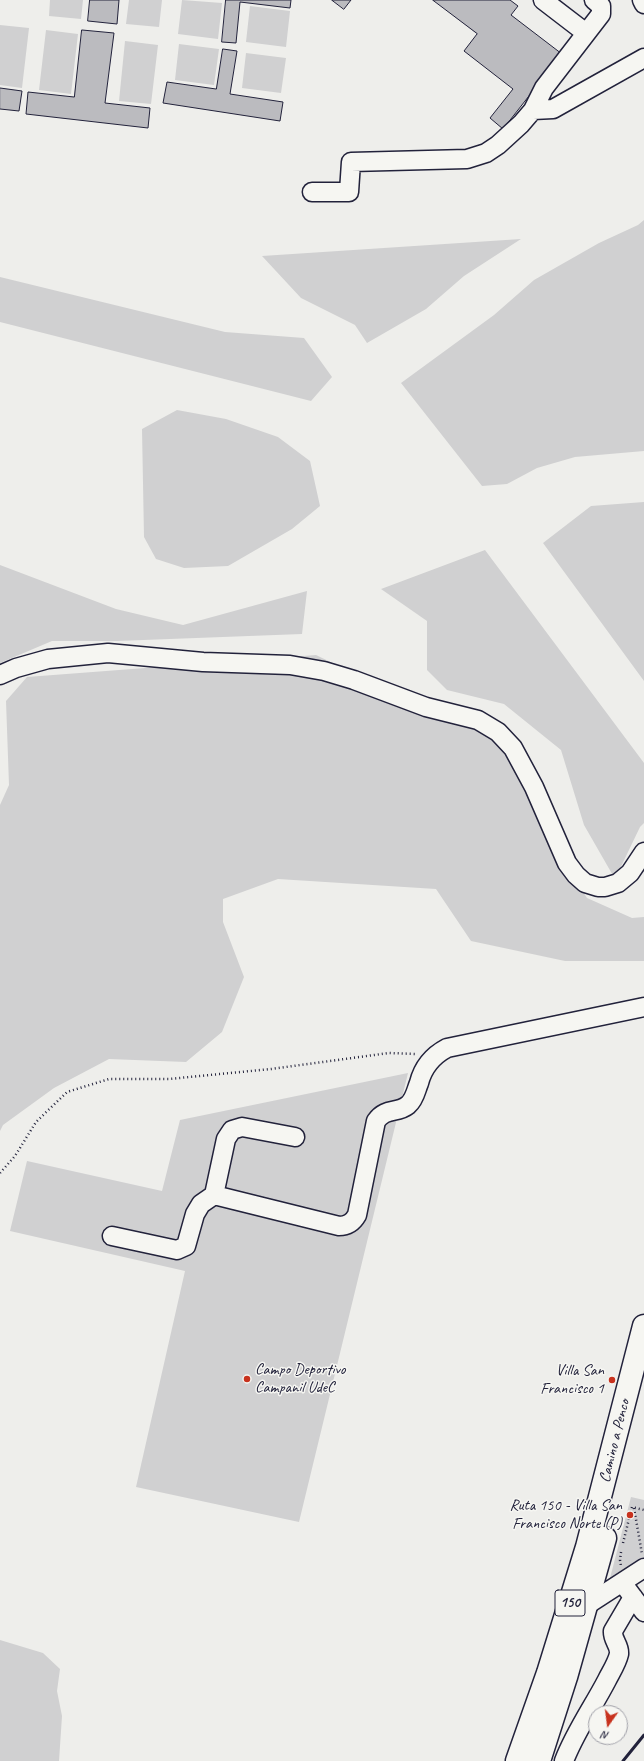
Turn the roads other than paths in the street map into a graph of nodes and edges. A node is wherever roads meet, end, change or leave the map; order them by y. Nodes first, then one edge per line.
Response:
1 (543, 0) edge
2 (594, 0) edge
3 (642, 0) edge
4 (644, 4) edge
5 (586, 34) junction
6 (644, 58) edge
7 (533, 110) junction
8 (312, 192) dead end
9 (0, 675) edge
10 (644, 852) edge
11 (644, 1007) edge
12 (295, 1137) dead end
13 (214, 1195) junction
14 (112, 1236) dead end
15 (644, 1326) edge
16 (644, 1385) edge
17 (643, 1564) edge
18 (623, 1576) junction
19 (633, 1597) junction
20 (586, 1605) junction
21 (644, 1612) edge
22 (517, 1761) edge
23 (539, 1761) edge
24 (564, 1761) edge

1 - 5 street
2 - 5 street
3 - 4 street
5 - 7 street
6 - 7 street
7 - 8 street
9 - 10 street
11 - 13 street
12 - 13 street
13 - 14 street
15 - 22 highway, Camino a Penco / 150
16 - 20 highway, Camino a Penco / 150
17 - 18 street
18 - 19 street
18 - 20 street
19 - 21 street
19 - 24 street
20 - 23 highway, Camino a Penco / 150

